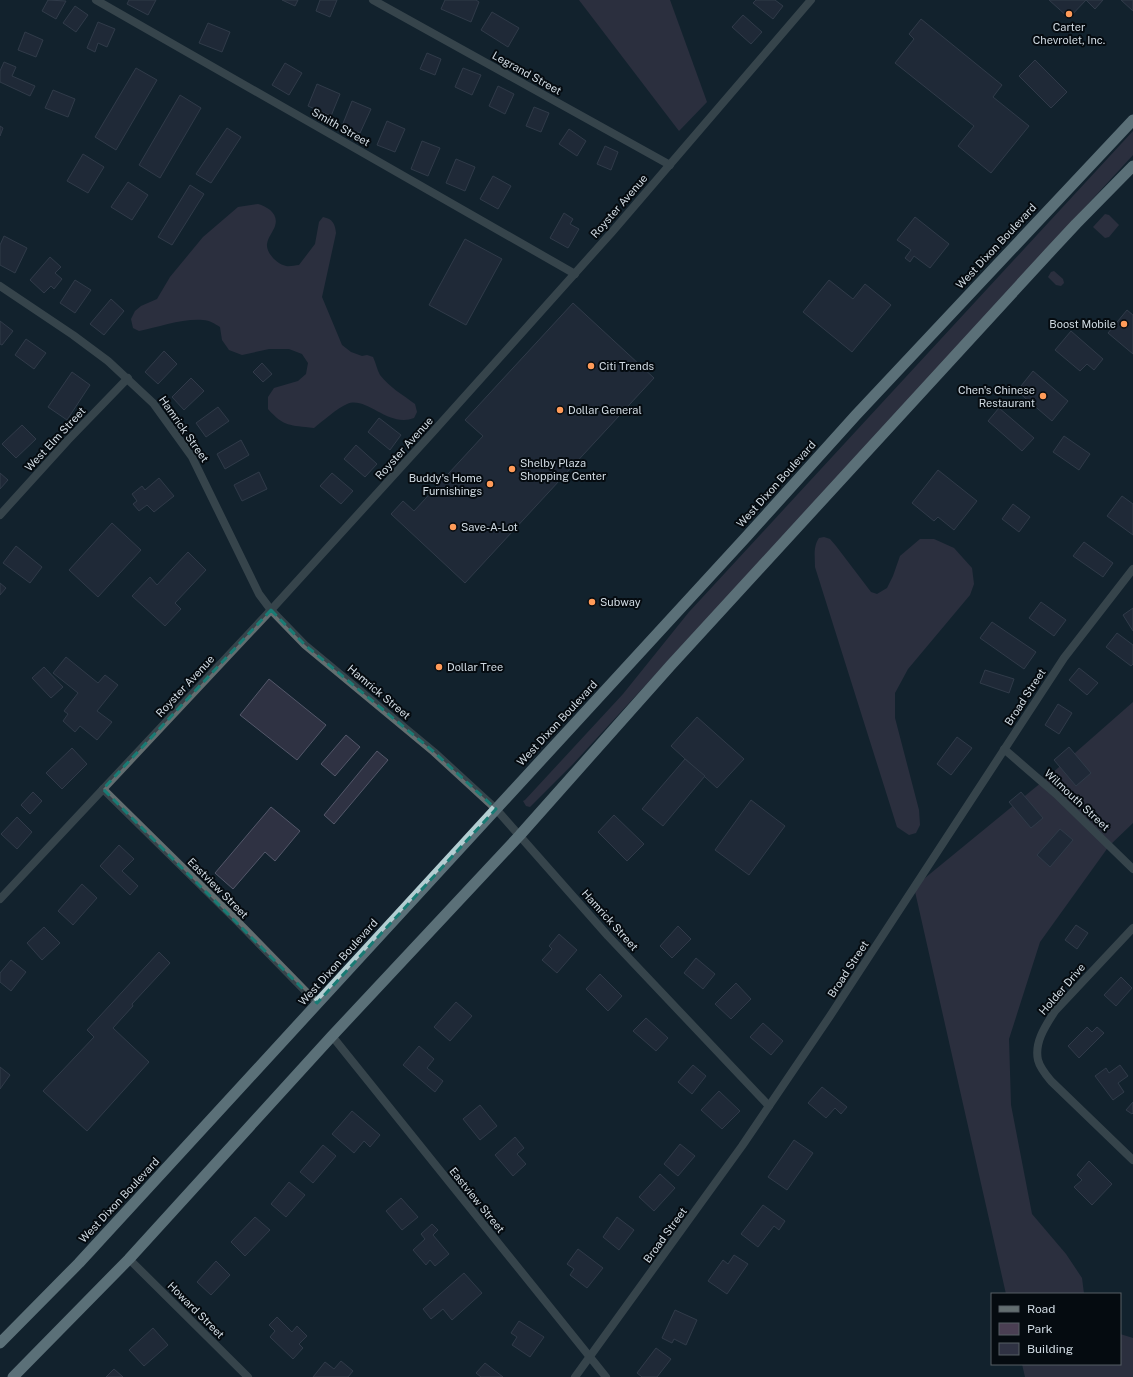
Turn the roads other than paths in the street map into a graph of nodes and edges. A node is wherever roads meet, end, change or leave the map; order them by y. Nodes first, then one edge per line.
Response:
1 (96, 0) edge
2 (373, 0) edge
3 (811, 0) edge
4 (1133, 120) edge
5 (670, 165) junction
6 (1133, 166) edge
7 (575, 274) junction
8 (0, 286) edge
9 (128, 378) junction
10 (0, 515) edge
11 (1133, 569) edge
12 (271, 610) junction
13 (1004, 749) junction
14 (103, 789) junction
15 (496, 809) junction
16 (520, 835) junction
17 (1133, 869) edge
18 (0, 898) edge
19 (1133, 928) edge
20 (317, 1003) junction
21 (332, 1036) junction
22 (769, 1106) junction
23 (1133, 1160) edge
24 (129, 1259) junction
25 (0, 1343) edge
26 (589, 1358) junction
27 (13, 1377) edge
28 (248, 1377) edge
29 (575, 1377) edge
30 (606, 1377) edge

1 - 7 street, Smith Street
2 - 5 street, Legrand Street
3 - 5 street, Royster Avenue
4 - 15 highway, West Dixon Boulevard
5 - 7 street, Royster Avenue
6 - 16 highway
7 - 12 street, Royster Avenue
8 - 9 street, Hamrick Street
9 - 10 street, West Elm Street
9 - 12 street, Hamrick Street
11 - 13 street, Broad Street
12 - 14 street, Royster Avenue
12 - 15 street, Hamrick Street
13 - 17 street, Wilmouth Street
13 - 22 street, Broad Street
14 - 18 street, Royster Avenue
14 - 20 street, Eastview Street
15 - 16 street, Hamrick Street
15 - 20 highway, West Dixon Boulevard
16 - 21 highway
16 - 22 street, Hamrick Street
19 - 23 street, Holder Drive
20 - 25 highway, West Dixon Boulevard
21 - 24 highway
21 - 26 street, Eastview Street
22 - 26 street, Broad Street
24 - 27 highway
24 - 28 street, Howard Street
26 - 29 street, Broad Street
26 - 30 street, Eastview Street

